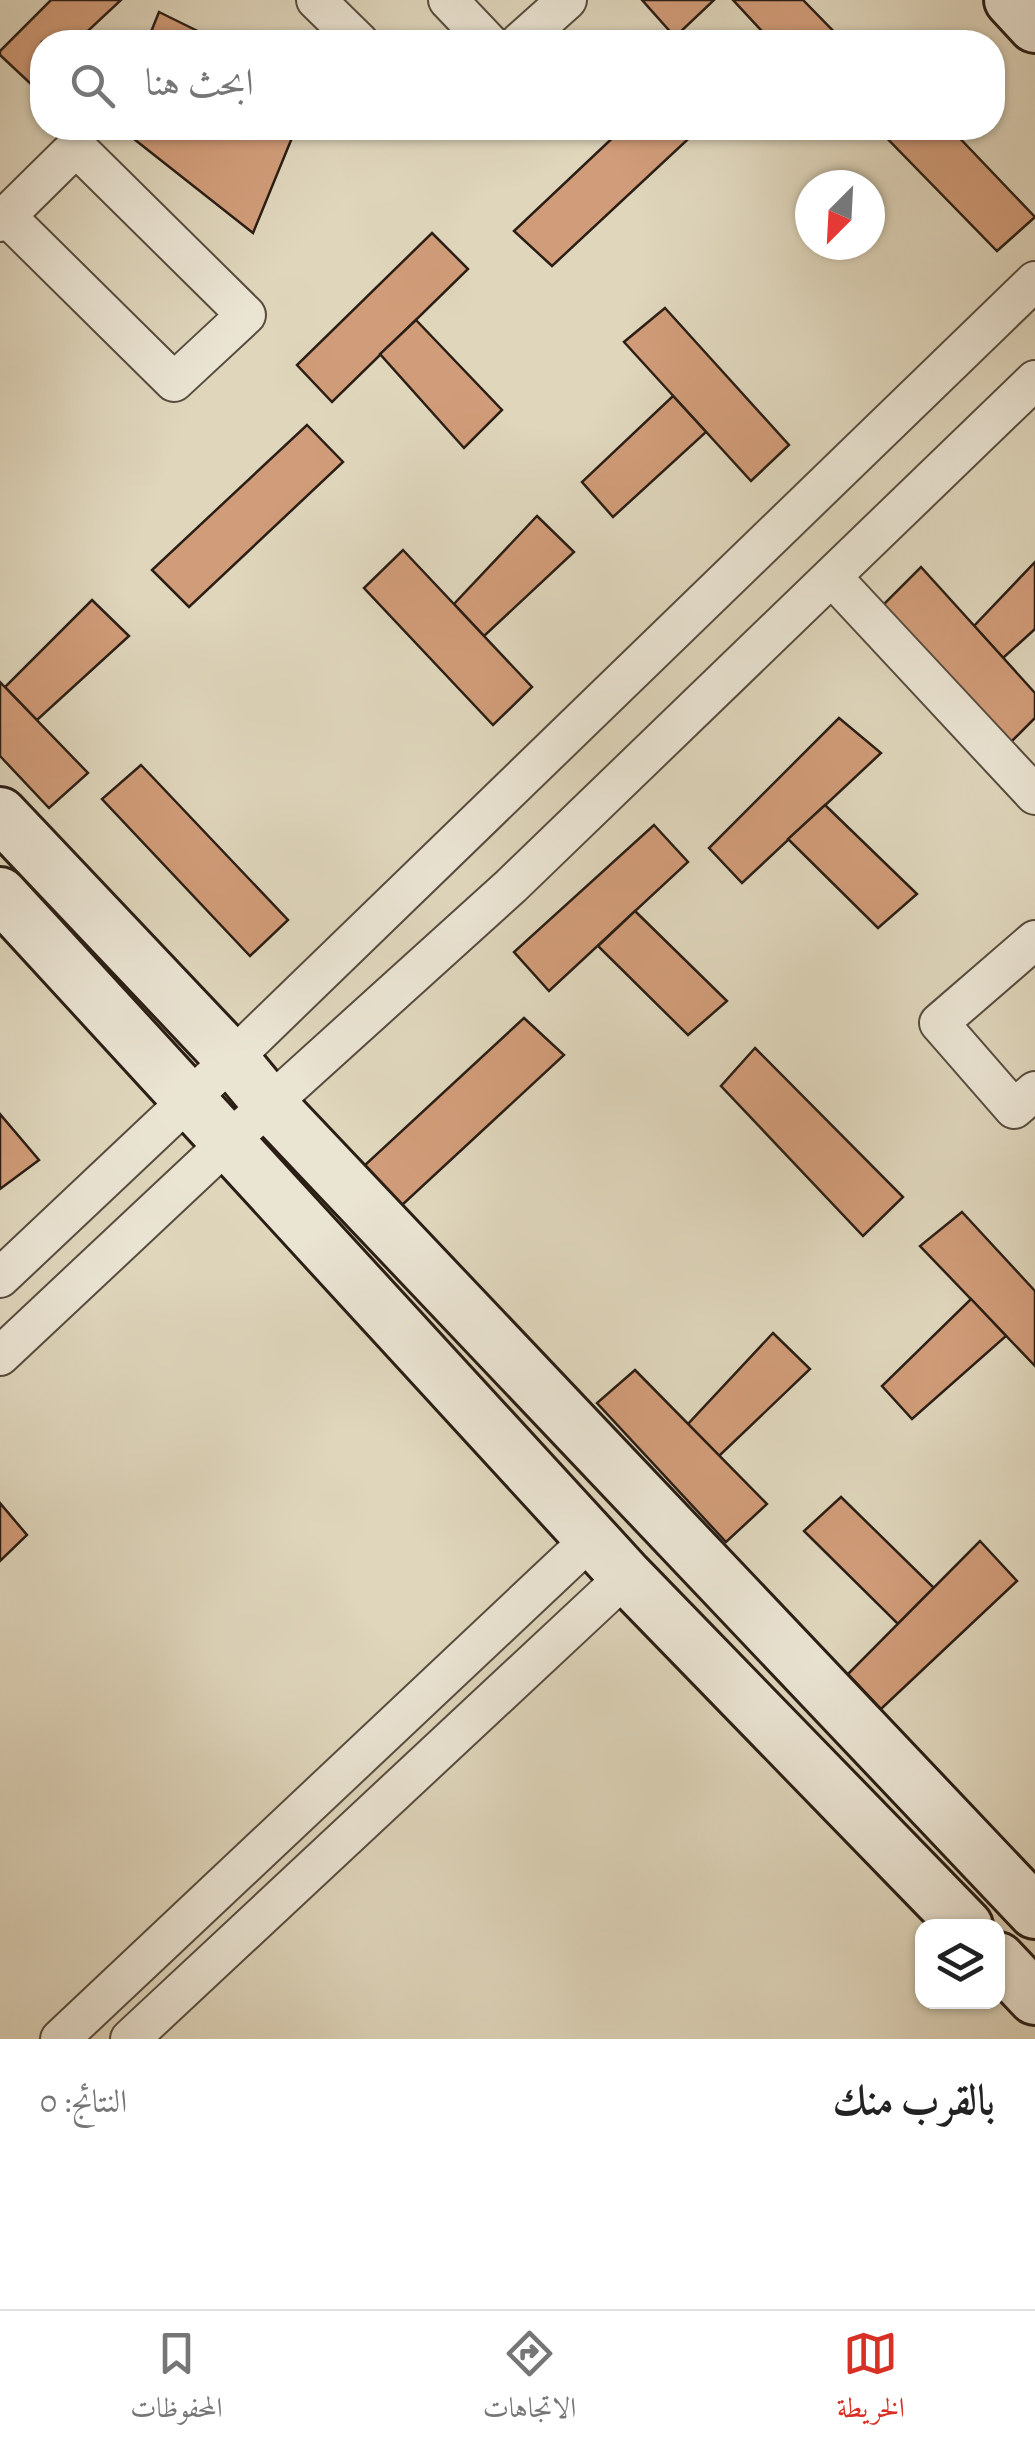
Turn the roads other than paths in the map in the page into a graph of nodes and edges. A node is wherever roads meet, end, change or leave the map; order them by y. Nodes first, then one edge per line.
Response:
1 (316, 0) edge
2 (448, 0) edge
3 (567, 0) edge
4 (1010, 0) edge
5 (1035, 26) edge
6 (347, 30) edge
7 (477, 30) edge
8 (533, 30) edge
9 (3, 219) edge
10 (1035, 282) edge
11 (1035, 380) edge
12 (832, 576) junction
13 (1035, 795) edge
14 (0, 814) edge
15 (0, 894) edge
16 (1035, 940) edge
17 (232, 1059) junction
18 (1035, 1091) edge
19 (189, 1097) junction
20 (271, 1106) junction
21 (228, 1142) junction
22 (0, 1278) edge
23 (0, 1356) edge
24 (608, 1557) junction
25 (1035, 1912) edge
26 (959, 1919) edge
27 (1005, 1966) edge
28 (1035, 1998) edge
29 (60, 2039) edge
30 (130, 2039) edge

1 - 6 street
2 - 7 street
3 - 8 street
4 - 5 main road
9 - 9 street
10 - 17 street
11 - 12 street
12 - 13 street
12 - 20 street
14 - 17 main road
15 - 19 main road
16 - 18 street
17 - 19 street
17 - 20 main road
19 - 21 main road
19 - 22 street
20 - 21 street
20 - 25 main road
21 - 23 street
21 - 24 main road
24 - 26 main road
24 - 29 street
24 - 30 street
27 - 28 main road

